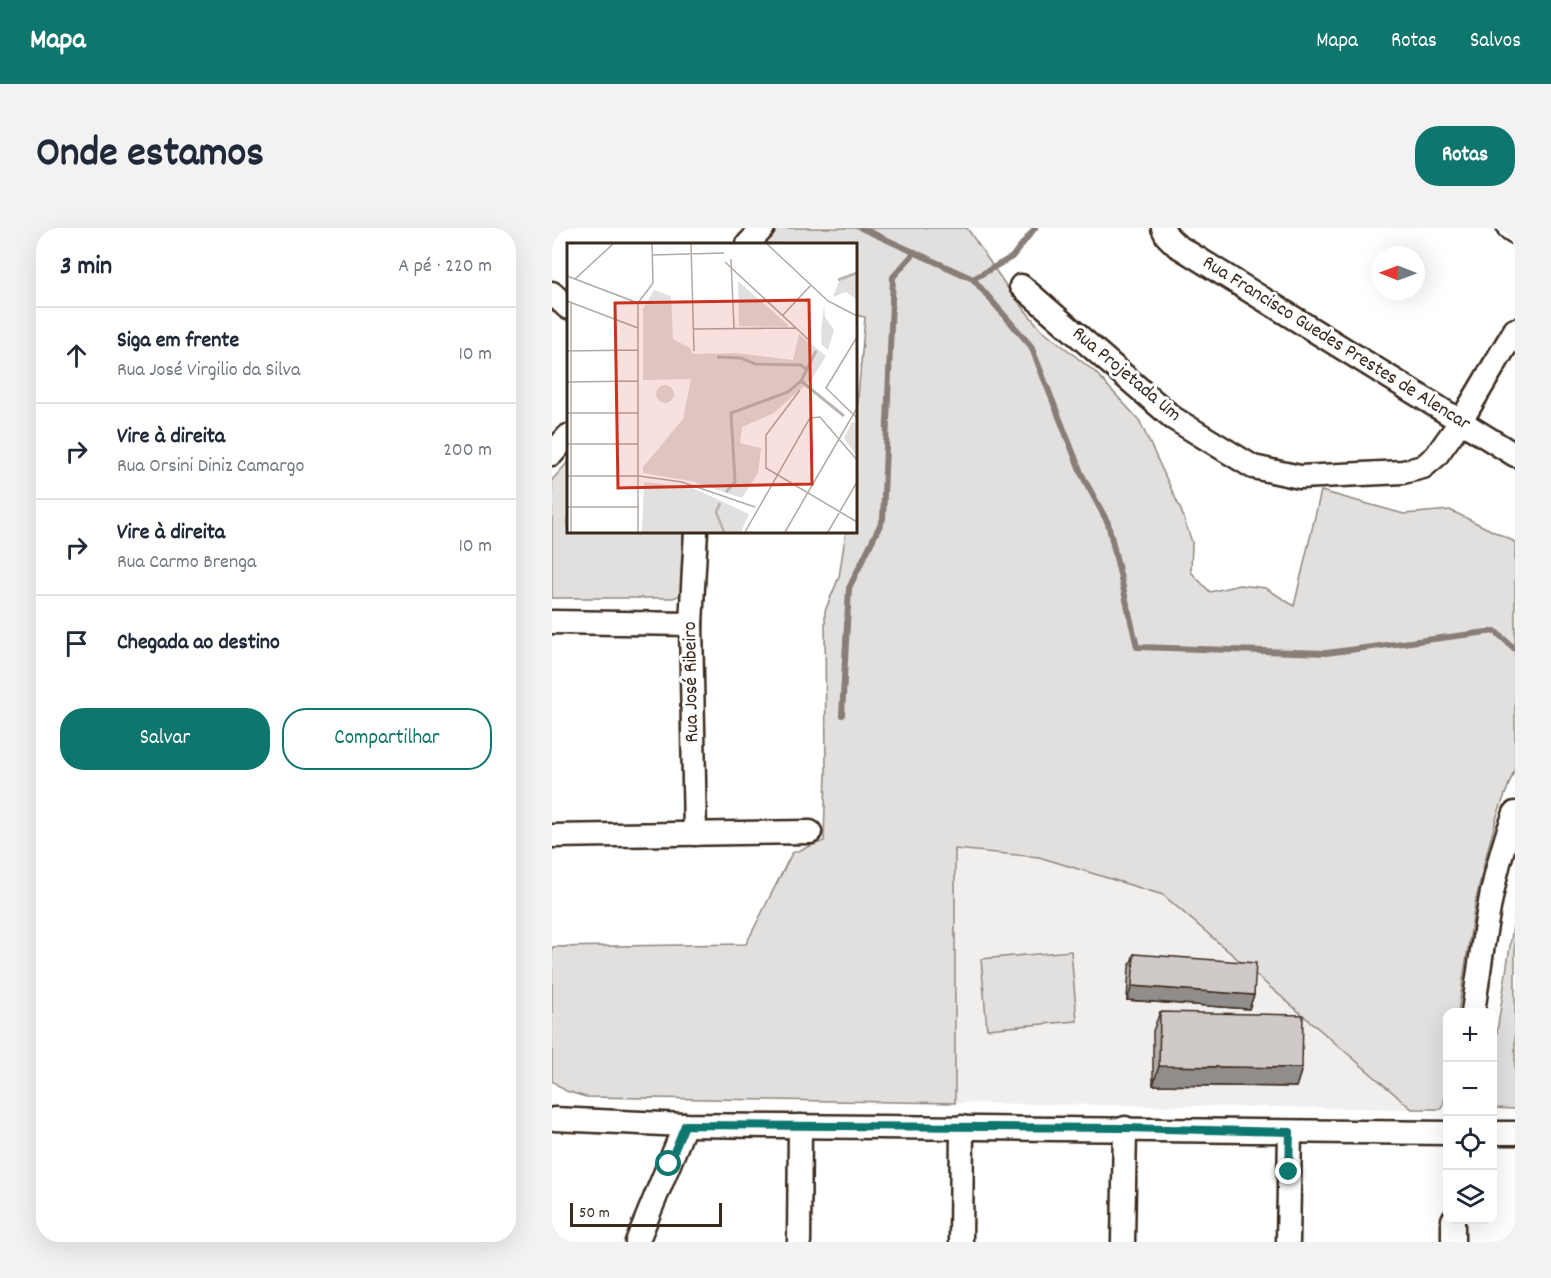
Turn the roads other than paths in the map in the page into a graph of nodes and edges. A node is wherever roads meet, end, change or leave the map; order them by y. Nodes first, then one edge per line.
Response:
1 (763, 228) edge
2 (1163, 228) edge
3 (1509, 228) edge
4 (1515, 232) edge
5 (749, 243) edge
6 (1021, 286) dead end
7 (552, 293) edge
8 (567, 307) edge
9 (1515, 330) edge
10 (1461, 421) junction
11 (567, 437) edge
12 (552, 453) edge
13 (1515, 455) edge
14 (696, 532) edge
15 (552, 621) edge
16 (691, 624) junction
17 (1515, 813) edge
18 (810, 832) dead end
19 (695, 834) junction
20 (552, 836) edge
21 (1474, 1008) edge
22 (553, 1120) edge
23 (685, 1125) junction
24 (800, 1126) junction
25 (962, 1127) junction
26 (1125, 1128) junction
27 (1290, 1132) junction
28 (1443, 1133) edge
29 (1497, 1133) edge
30 (1515, 1133) edge
31 (1454, 1224) edge
32 (637, 1242) edge
33 (799, 1242) edge
34 (961, 1242) edge
35 (1123, 1242) edge
36 (1288, 1242) edge
37 (1453, 1242) edge

1 - 5 street
2 - 10 street, Rua Francisco Guedes Prestes de Alencar
3 - 4 street
6 - 10 street, Rua Projetada Um
7 - 8 street
9 - 10 street, Rua Projetada Um
10 - 13 street, Rua Francisco Guedes Prestes de Alencar
11 - 12 street
14 - 16 street, Rua José Ribeiro
15 - 16 street
16 - 19 street, Rua José Ribeiro
17 - 21 street
18 - 19 street
19 - 20 street
22 - 23 street
23 - 24 street
23 - 32 street
24 - 25 street
24 - 33 street
25 - 26 street
25 - 34 street
26 - 27 street
26 - 35 street
27 - 28 street
27 - 36 street
29 - 30 street
31 - 37 street

